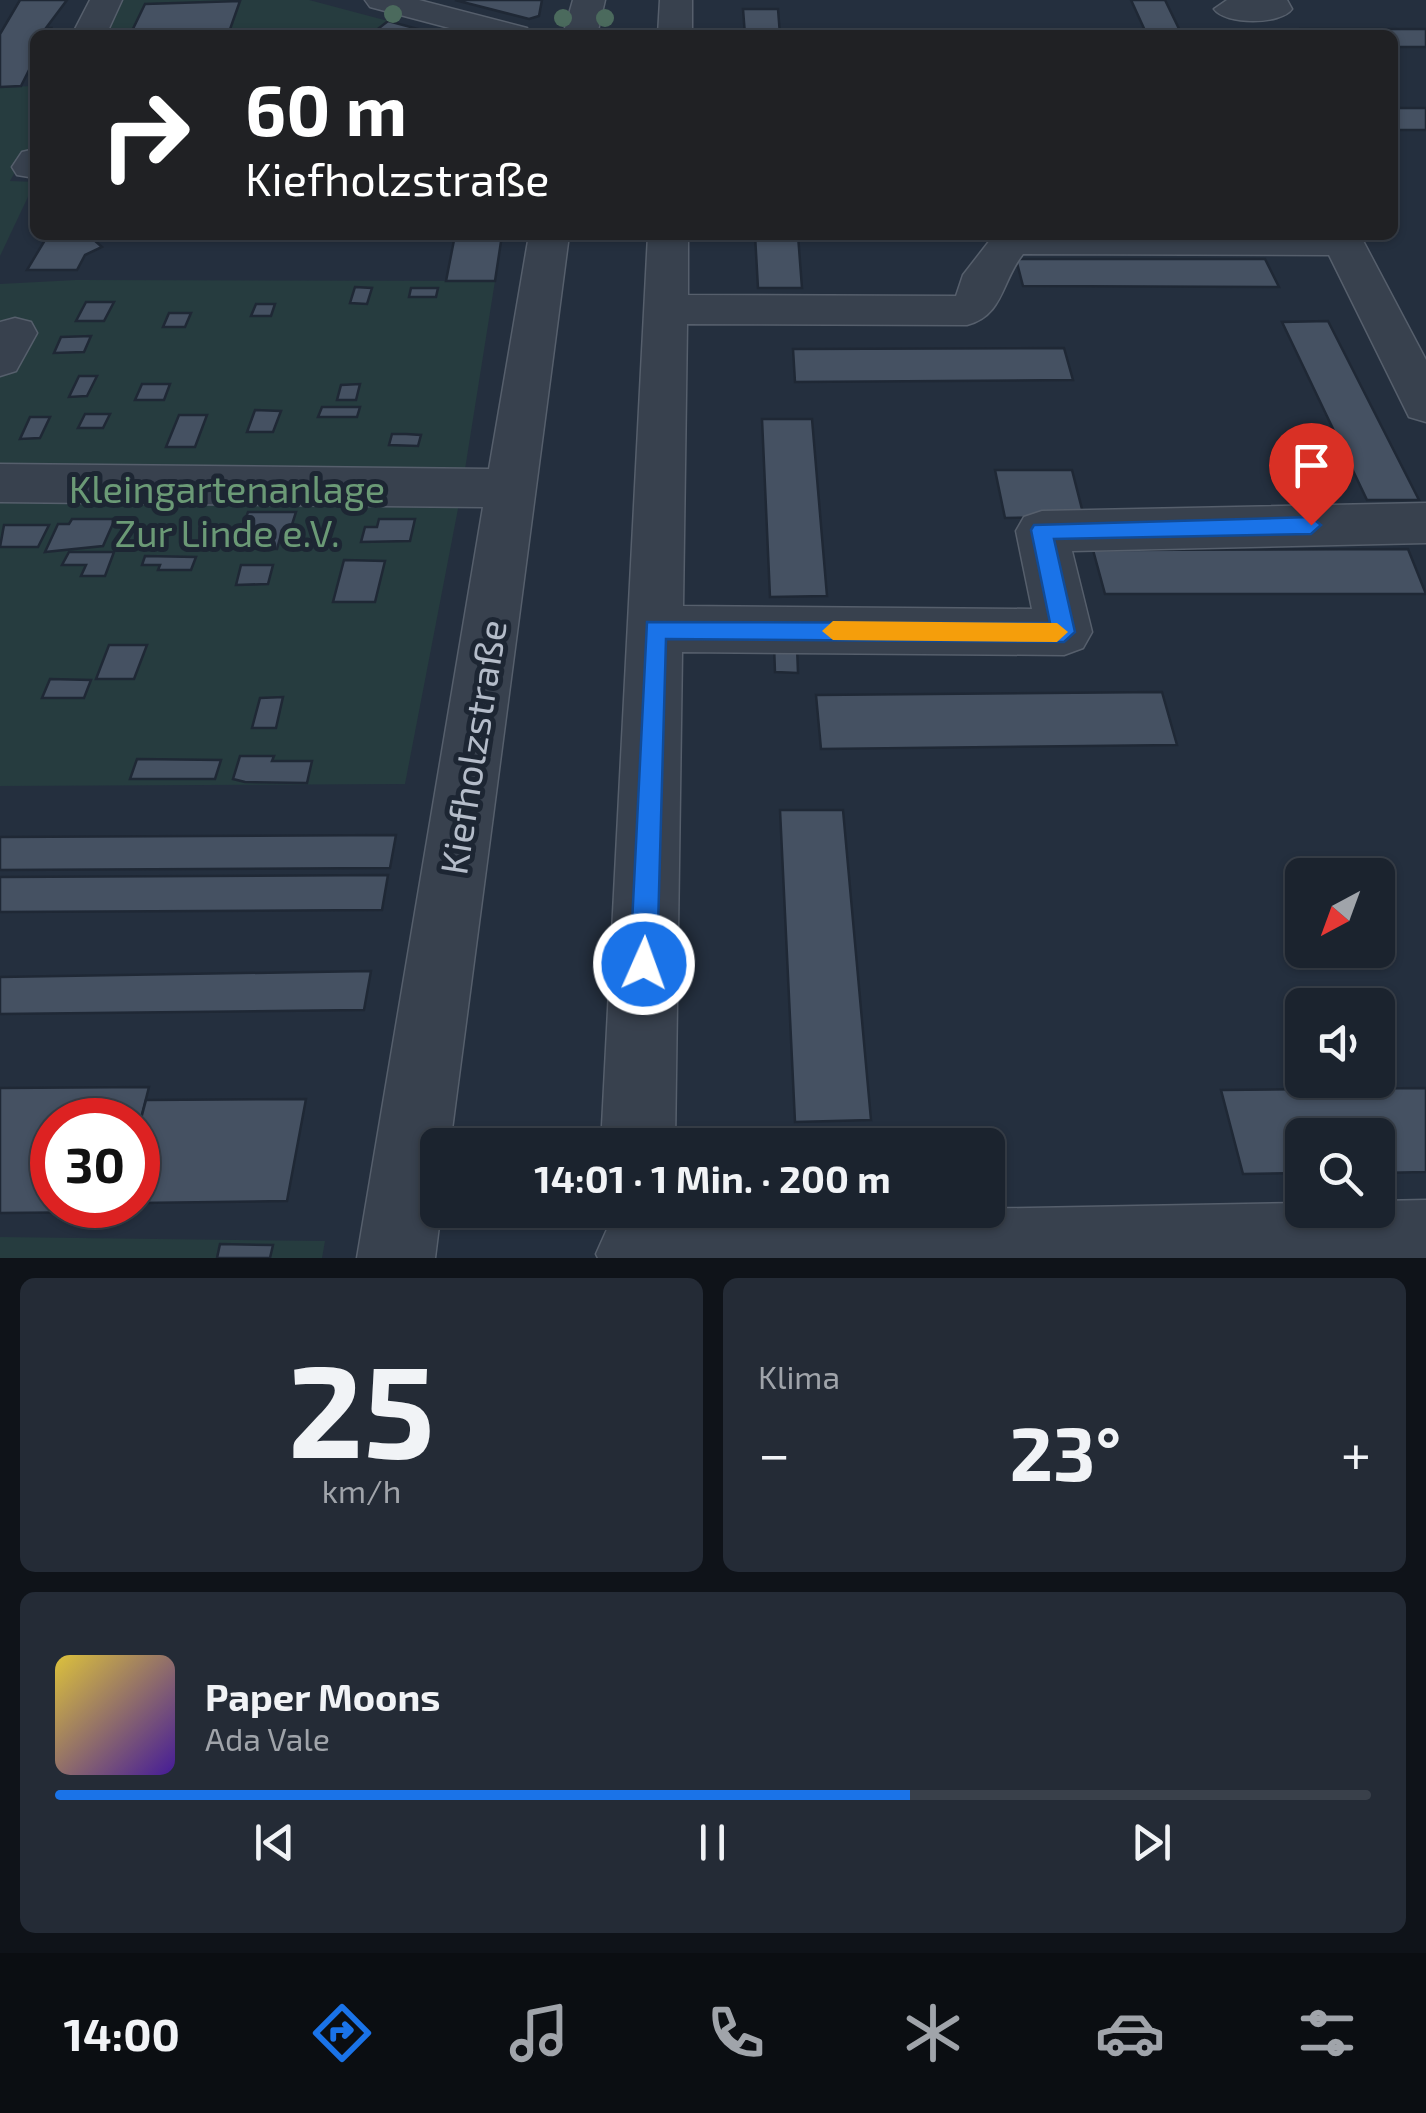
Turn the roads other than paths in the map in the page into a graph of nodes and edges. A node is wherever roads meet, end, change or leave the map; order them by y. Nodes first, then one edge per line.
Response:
1 (115, 0) edge
2 (381, 0) edge
3 (589, 0) edge
4 (676, 0) edge
5 (1271, 0) edge
6 (1232, 15) edge
7 (92, 30) edge
8 (496, 30) edge
9 (581, 30) edge
10 (675, 30) edge
11 (548, 240) edge
12 (668, 240) edge
13 (1121, 240) edge
14 (1342, 240) edge
15 (665, 309) junction
16 (1426, 405) edge
17 (0, 483) edge
18 (511, 488) junction
19 (1426, 523) edge
20 (655, 629) junction
21 (639, 1128) edge
22 (1426, 1239) edge
23 (636, 1241) edge
24 (396, 1258) edge

1 - 7 street
2 - 8 street
3 - 9 street
4 - 10 street
5 - 6 street
11 - 18 street, Kiefholzstraße
12 - 15 street
13 - 15 street
14 - 16 street
15 - 20 street
17 - 18 street
18 - 24 street, Kiefholzstraße
19 - 20 street
20 - 21 street
22 - 23 street

